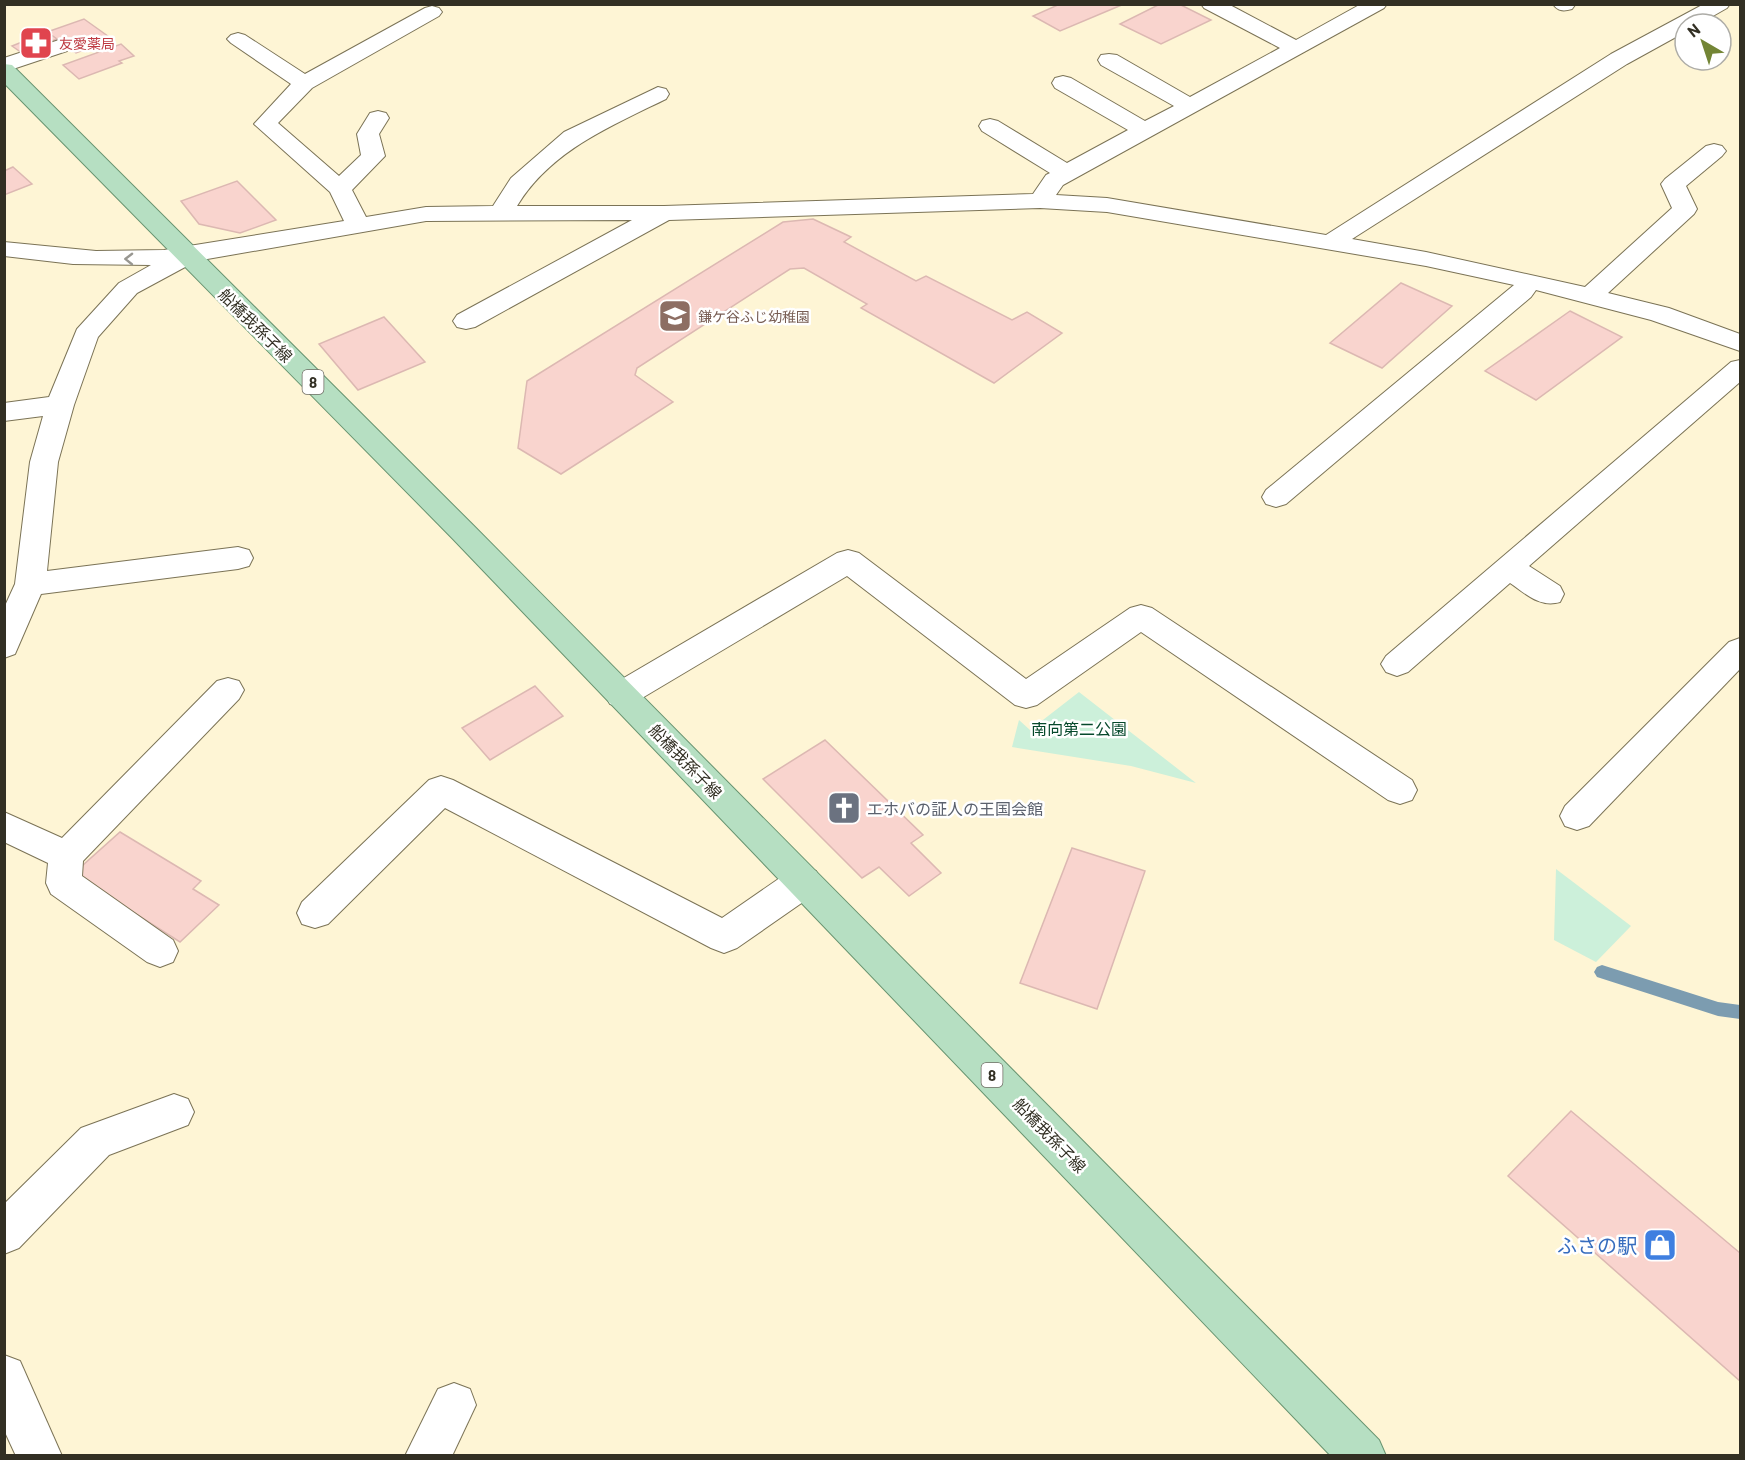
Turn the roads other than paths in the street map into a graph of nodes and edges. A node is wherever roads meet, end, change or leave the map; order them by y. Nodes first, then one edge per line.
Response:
1 (1211, 4) edge
2 (1261, 4) edge
3 (1377, 4) edge
4 (1720, 4) edge
5 (432, 12) dead end
6 (1236, 17) junction
7 (237, 39) dead end
8 (59, 46) dead end
9 (1297, 49) junction
10 (1109, 60) dead end
11 (4, 68) edge
12 (304, 83) junction
13 (1064, 83) dead end
14 (658, 94) dead end
15 (1189, 105) junction
16 (378, 118) dead end
17 (990, 126) dead end
18 (1145, 131) junction
19 (1714, 151) dead end
20 (1067, 173) junction
21 (340, 189) junction
22 (1040, 201) junction
23 (664, 213) junction
24 (500, 214) junction
25 (358, 225) junction
26 (1331, 242) junction
27 (4, 249) edge
28 (188, 255) junction
29 (1530, 281) junction
30 (1591, 296) junction
31 (466, 321) dead end
32 (1740, 343) edge
33 (1740, 368) edge
34 (60, 405) junction
35 (4, 412) edge
36 (1276, 497) dead end
37 (238, 558) dead end
38 (1508, 567) junction
39 (30, 584) junction
40 (1549, 594) dead end
41 (7, 636) edge
42 (1740, 650) edge
43 (1397, 664) dead end
44 (228, 690) dead end
45 (621, 695) junction
46 (1400, 790) dead end
47 (1577, 816) dead end
48 (4, 826) edge
49 (66, 856) junction
50 (803, 882) junction
51 (315, 913) dead end
52 (160, 951) dead end
53 (174, 1112) dead end
54 (4, 1234) edge
55 (4, 1377) edge
56 (454, 1405) dead end
57 (39, 1455) edge
58 (428, 1455) edge
59 (1363, 1455) edge

1 - 6 street
2 - 6 street
3 - 9 street
4 - 26 street
5 - 12 street
6 - 9 street
7 - 12 street
8 - 11 street
9 - 15 street
10 - 15 street
11 - 28 main road, 船橋我孫子線 / 8
12 - 21 street
13 - 18 street
14 - 24 street
15 - 18 street
16 - 21 street
17 - 20 street
18 - 20 street
19 - 30 street
20 - 22 street
21 - 25 street
22 - 23 street
22 - 26 street
23 - 24 street
23 - 31 street
24 - 25 street
25 - 28 street
26 - 29 street
28 -> 27 street
28 - 34 street
28 - 45 main road, 船橋我孫子線 / 8
29 - 30 street
29 - 36 street
30 - 32 street
33 - 38 street
34 - 35 street
34 - 39 street
37 - 39 street
38 - 40 street
38 - 43 street
39 - 41 street
42 - 47 street
44 - 49 street
45 - 46 street
45 - 50 main road, 船橋我孫子線 / 8
48 - 49 street
49 - 52 street
50 - 51 street
50 - 59 main road, 船橋我孫子線 / 8
53 - 54 street
55 - 57 street
56 - 58 street

